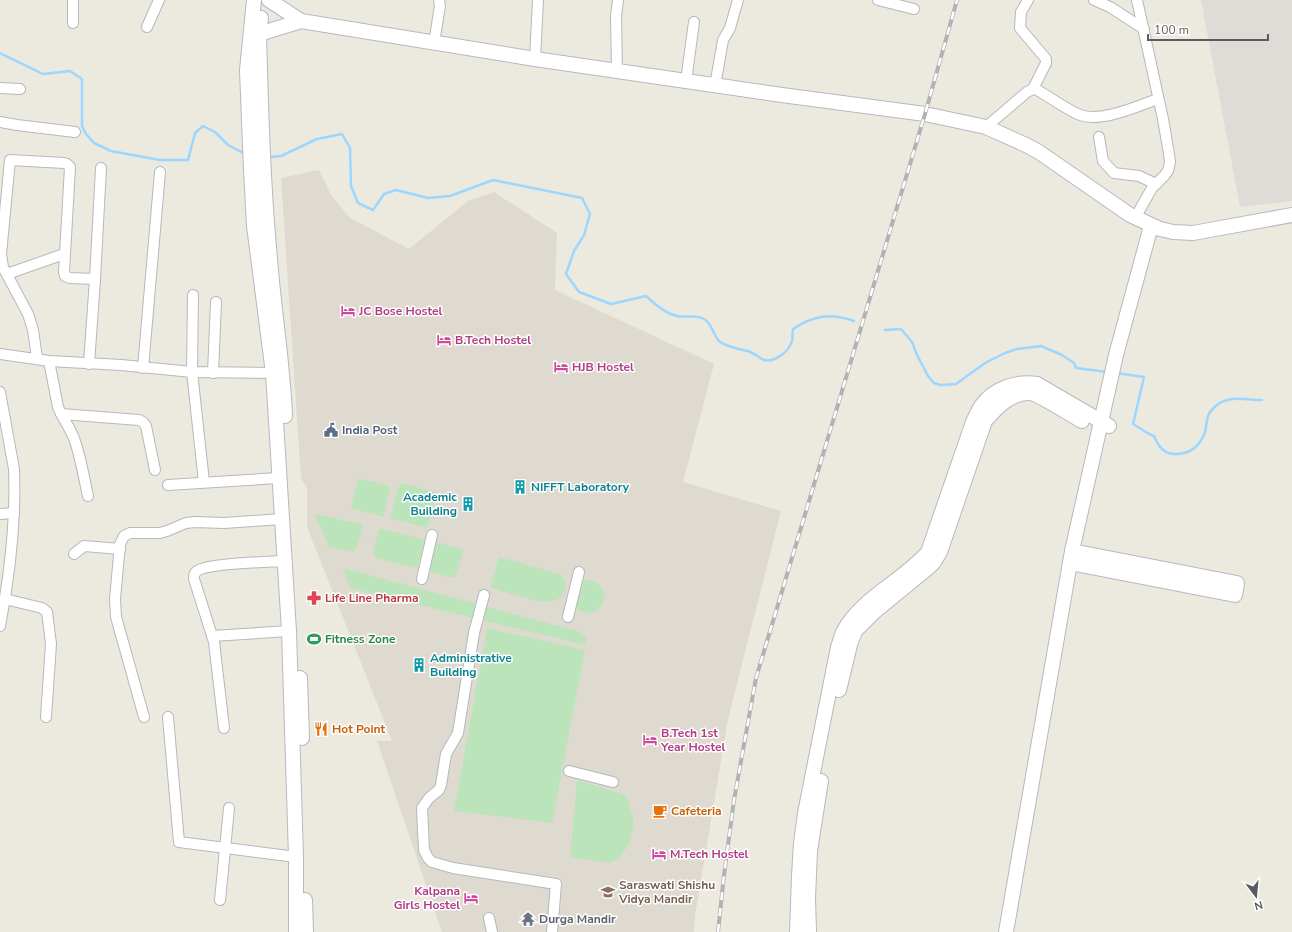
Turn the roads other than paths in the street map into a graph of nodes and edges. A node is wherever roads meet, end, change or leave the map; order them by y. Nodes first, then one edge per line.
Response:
1 (73, 0) edge
2 (159, 0) edge
3 (254, 0) edge
4 (262, 0) edge
5 (269, 0) edge
6 (439, 0) edge
7 (538, 0) edge
8 (618, 0) edge
9 (738, 0) edge
10 (878, 0) edge
11 (1028, 0) edge
12 (1094, 0) edge
13 (1137, 0) edge
14 (914, 9) dead end
15 (301, 21) junction
16 (694, 22) dead end
17 (72, 23) dead end
18 (147, 27) dead end
19 (1144, 29) junction
20 (255, 34) junction
21 (434, 43) junction
22 (535, 59) junction
23 (617, 71) junction
24 (686, 81) junction
25 (715, 86) junction
26 (0, 88) edge
27 (20, 89) dead end
28 (1033, 89) junction
29 (1158, 99) junction
30 (0, 122) edge
31 (986, 127) junction
32 (75, 132) dead end
33 (1099, 137) dead end
34 (5, 159) edge
35 (101, 168) dead end
36 (160, 172) dead end
37 (1156, 184) junction
38 (1292, 215) edge
39 (1135, 218) junction
40 (1155, 227) junction
41 (1, 233) edge
42 (64, 254) junction
43 (7, 274) junction
44 (95, 279) junction
45 (192, 295) dead end
46 (216, 302) dead end
47 (0, 354) edge
48 (37, 358) junction
49 (49, 360) junction
50 (89, 364) junction
51 (143, 368) junction
52 (192, 372) junction
53 (213, 372) junction
54 (278, 373) junction
55 (0, 392) edge
56 (0, 396) edge
57 (61, 414) junction
58 (1104, 428) junction
59 (3, 433) edge
60 (155, 470) dead end
61 (278, 478) junction
62 (204, 482) junction
63 (168, 485) dead end
64 (88, 496) dead end
65 (14, 513) junction
66 (0, 514) edge
67 (281, 519) junction
68 (432, 535) dead end
69 (120, 549) junction
70 (74, 554) dead end
71 (1075, 558) junction
72 (284, 561) junction
73 (579, 572) dead end
74 (422, 579) dead end
75 (4, 582) edge
76 (484, 595) dead end
77 (5, 599) junction
78 (568, 617) dead end
79 (0, 626) edge
80 (289, 631) junction
81 (212, 636) junction
82 (46, 717) dead end
83 (144, 717) dead end
84 (168, 717) dead end
85 (224, 728) dead end
86 (569, 771) dead end
87 (613, 782) dead end
88 (229, 808) dead end
89 (225, 847) junction
90 (296, 857) junction
91 (220, 900) dead end
92 (489, 918) dead end
93 (296, 932) edge
94 (306, 932) edge
95 (492, 932) edge
96 (552, 932) edge
97 (798, 932) edge
98 (809, 932) edge
99 (1006, 932) edge
100 (1015, 932) edge

1 - 17 street
2 - 18 street
3 - 20 street
4 - 20 street
5 - 15 street
6 - 21 street
7 - 22 street
8 - 23 street
9 - 25 street
10 - 14 street
11 - 28 street
12 - 19 street
13 - 19 street
15 - 20 street
15 - 21 street
16 - 24 street
19 - 29 street
20 - 54 street
21 - 22 street
22 - 23 street
23 - 24 street
24 - 25 street
25 - 31 street
26 - 27 street
28 - 29 street
28 - 31 street
29 - 37 street
30 - 32 street
31 - 39 street
33 - 37 street
34 - 41 street
34 - 42 street
35 - 44 street
36 - 51 street
37 - 39 street
38 - 40 street
39 - 40 street
40 - 58 street
41 - 43 street
42 - 43 street
42 - 44 street
43 - 48 street
44 - 50 street
45 - 52 street
46 - 53 street
47 - 48 street
48 - 49 street
49 - 50 street
49 - 57 street
50 - 51 street
51 - 52 street
52 - 53 street
52 - 62 street
53 - 54 street
54 - 61 street
54 - 94 street
55 - 56 street
56 - 59 street
57 - 60 street
57 - 64 street
58 - 71 street
58 - 97 street
58 - 98 street
59 - 65 street
61 - 62 street
61 - 67 street
62 - 63 street
65 - 66 street
65 - 75 street
67 - 69 street
67 - 72 street
68 - 74 street
69 - 70 street
69 - 83 street
71 - 71 street
71 - 99 street
71 - 100 street
72 - 80 street
72 - 81 street
73 - 78 street
75 - 77 street
76 - 96 street
77 - 79 street
77 - 82 street
80 - 81 street
80 - 90 street
81 - 85 street
84 - 89 street
86 - 87 street
88 - 89 street
89 - 90 street
89 - 91 street
90 - 93 street
92 - 95 street

